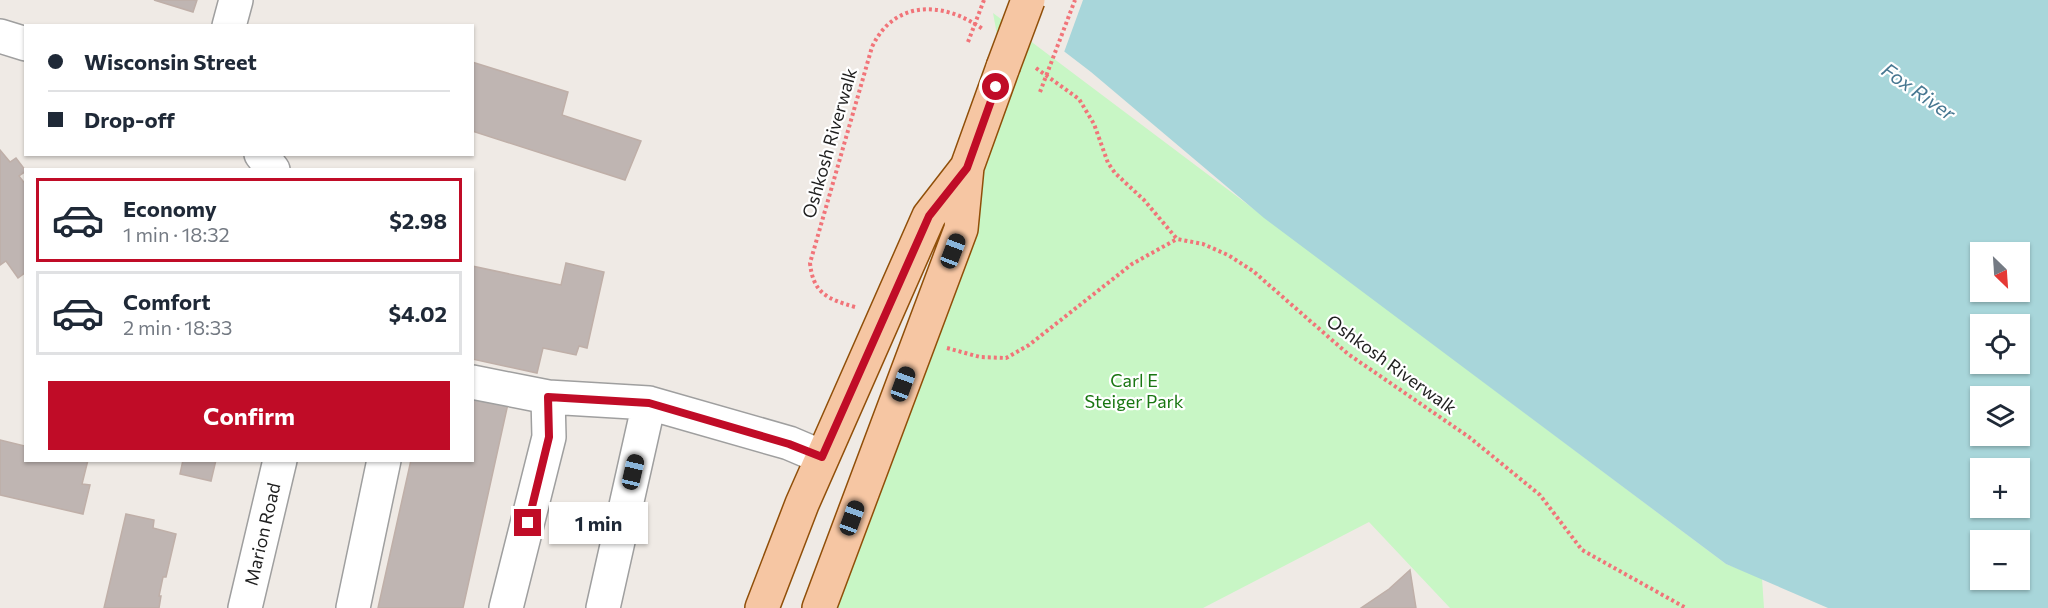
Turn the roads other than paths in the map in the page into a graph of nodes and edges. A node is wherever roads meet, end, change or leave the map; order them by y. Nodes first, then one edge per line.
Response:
1 (236, 0) edge
2 (1028, 0) edge
3 (230, 24) edge
4 (0, 36) edge
5 (24, 43) edge
6 (967, 168) junction
7 (474, 382) edge
8 (548, 397) junction
9 (649, 403) junction
10 (822, 457) junction
11 (280, 462) edge
12 (384, 462) edge
13 (245, 608) edge
14 (352, 608) edge
15 (506, 608) edge
16 (603, 608) edge
17 (762, 608) edge
18 (819, 608) edge

1 - 3 street
2 - 6 main road, bridge
4 - 5 street
6 - 10 main road
6 - 18 main road
7 - 8 street
8 - 9 street
8 - 15 street
9 - 10 street
9 - 16 street
10 - 17 main road
11 - 13 street, Marion Road
12 - 14 street

